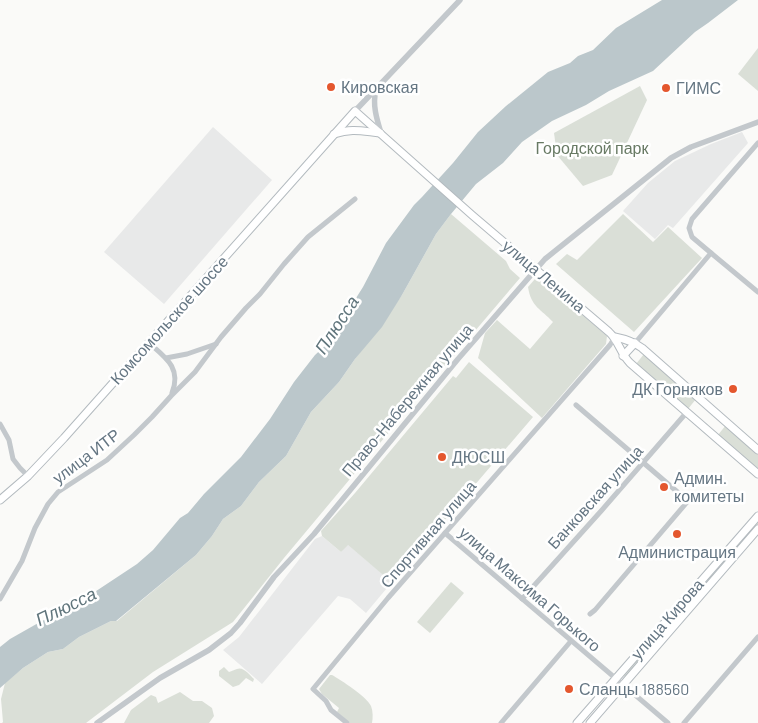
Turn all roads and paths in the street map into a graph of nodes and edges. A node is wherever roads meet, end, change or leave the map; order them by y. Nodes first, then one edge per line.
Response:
1 (460, 0) edge
2 (378, 88) junction
3 (355, 111) junction
4 (758, 122) edge
5 (381, 133) junction
6 (334, 134) junction
7 (758, 143) edge
8 (355, 199) dead end
9 (711, 253) junction
10 (536, 270) junction
11 (758, 292) edge
12 (614, 337) junction
13 (149, 342) junction
14 (635, 343) junction
15 (216, 344) junction
16 (623, 356) junction
17 (166, 357) junction
18 (171, 396) junction
19 (576, 404) dead end
20 (687, 412) junction
21 (0, 424) edge
22 (758, 450) edge
23 (643, 463) junction
24 (758, 474) edge
25 (28, 476) junction
26 (0, 500) edge
27 (758, 516) edge
28 (758, 529) edge
29 (445, 533) junction
30 (0, 598) edge
31 (522, 599) junction
32 (590, 614) dead end
33 (758, 638) edge
34 (571, 640) junction
35 (616, 679) junction
36 (623, 685) junction
37 (97, 723) edge
38 (347, 723) edge
39 (501, 723) edge
40 (577, 723) edge
41 (590, 723) edge
42 (668, 723) edge
43 (684, 723) edge

1 - 2 street
2 - 3 street
2 - 5 street
3 - 5 main road
3 - 6 main road, Комсомольское шоссе
4 - 10 street, Право-Набережная улица
5 - 6 main road
5 - 10 main road, улица Ленина
6 - 13 main road, Комсомольское шоссе
7 - 9 street
8 - 15 street, улица ИТР
9 - 11 street
9 - 14 street
10 - 12 main road, улица Ленина
10 - 37 street, Право-Набережная улица
12 - 14 main road, улица Ленина
12 - 16 main road, улица Ленина
12 - 29 street, Спортивная улица
13 - 17 street
13 - 25 main road, Комсомольское шоссе
14 - 16 main road
14 - 22 main road, улица Ленина
15 - 17 street
15 - 18 street, улица ИТР
16 - 20 main road, улица Ленина
17 - 18 street
18 - 30 street, улица ИТР
19 - 23 street
20 - 23 street, Банковская улица
20 - 24 main road, улица Ленина
21 - 25 street
23 - 31 street, Банковская улица
23 - 32 street
25 - 26 main road, Комсомольское шоссе
27 - 35 main road, улица Кирова
28 - 36 main road, улица Кирова
29 - 31 street, улица Максима Горького
29 - 38 street, Спортивная улица
31 - 34 street, улица Максима Горького
33 - 43 street
34 - 35 street, улица Максима Горького
34 - 39 street
35 - 36 street, улица Максима Горького
35 - 40 main road, улица Кирова
36 - 41 main road, улица Кирова
36 - 42 street, улица Максима Горького

